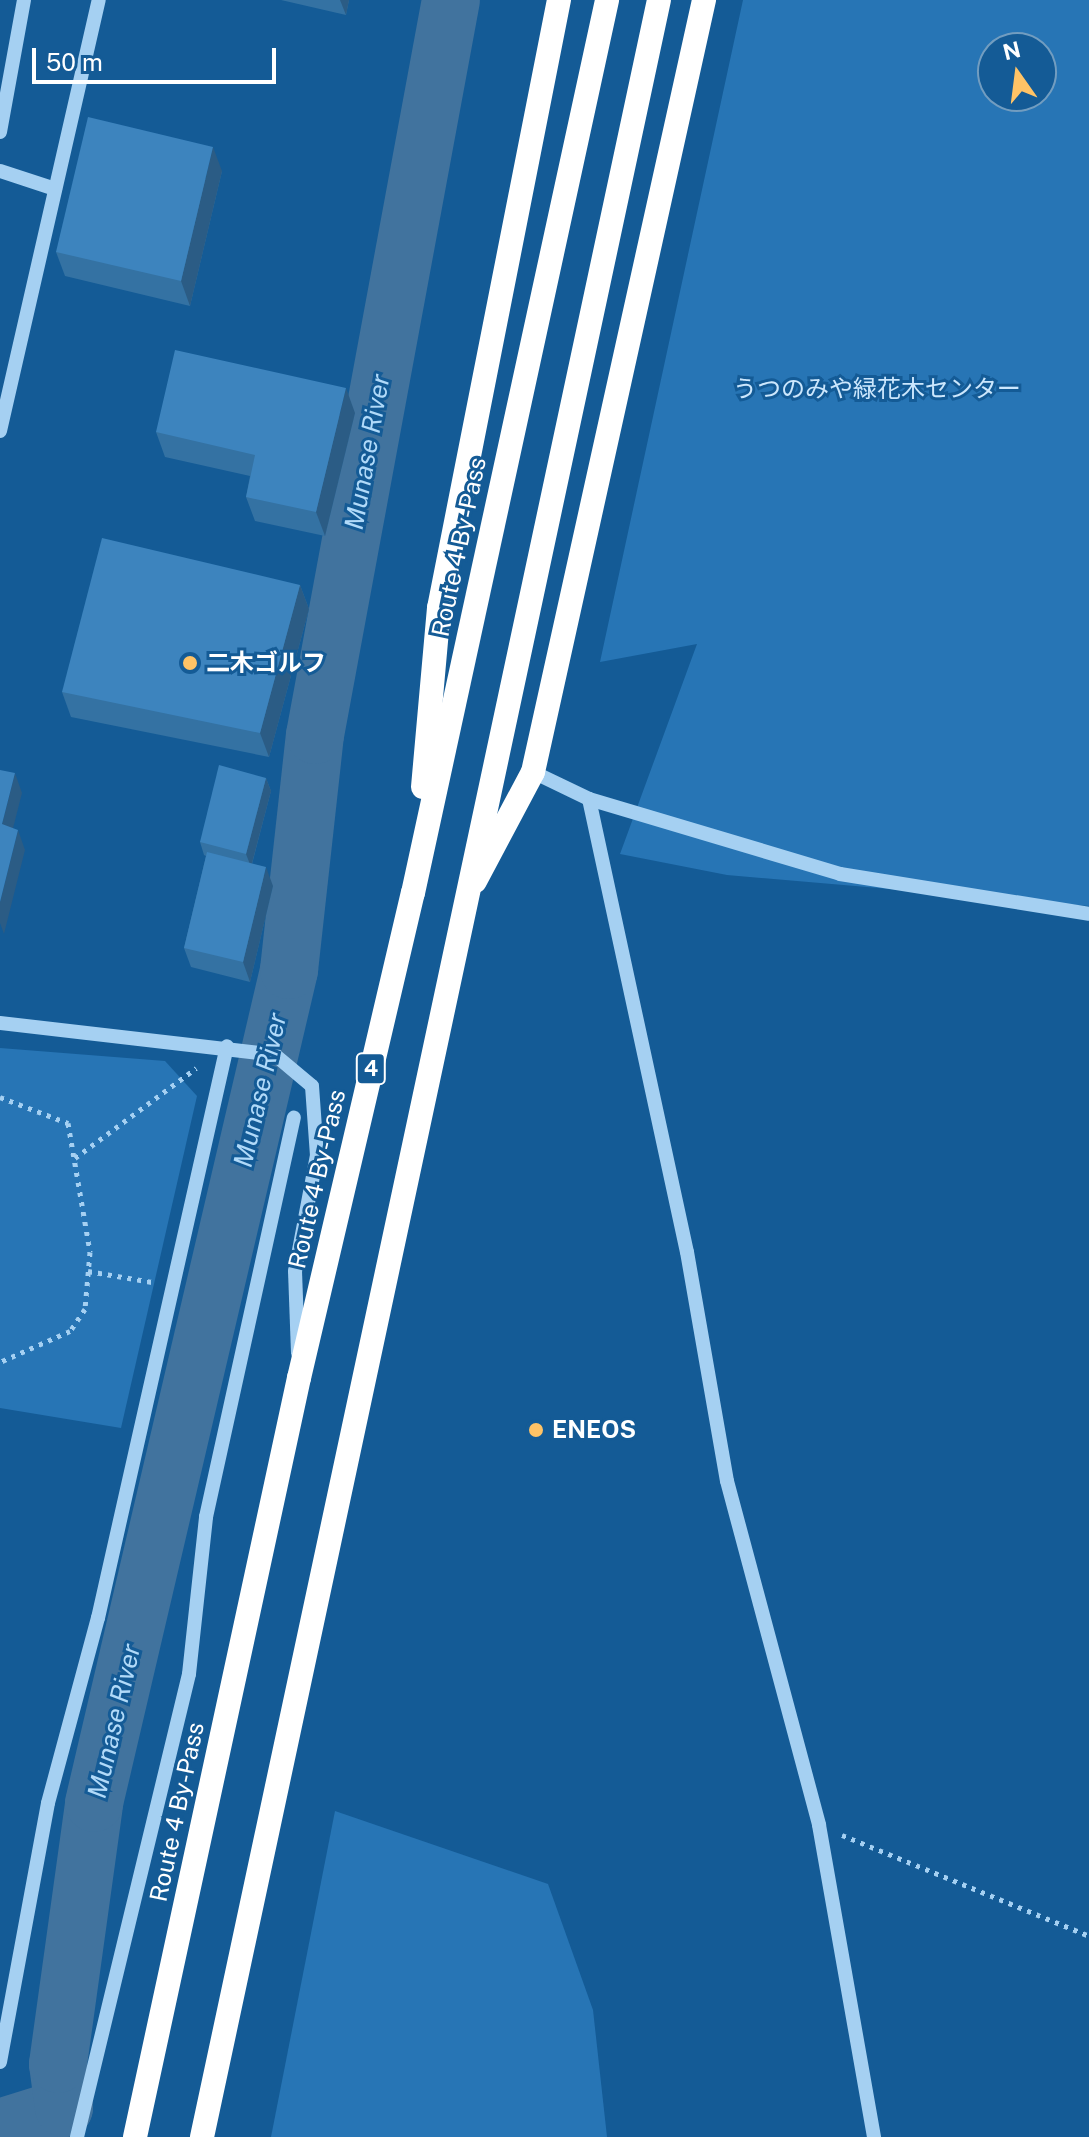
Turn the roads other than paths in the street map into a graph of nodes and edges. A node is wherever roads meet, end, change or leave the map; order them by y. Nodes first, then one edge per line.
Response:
1 (24, 0) edge
2 (99, 0) edge
3 (559, 0) edge
4 (607, 0) edge
5 (659, 0) edge
6 (704, 0) edge
7 (0, 132) edge
8 (0, 171) edge
9 (55, 189) junction
10 (0, 431) edge
11 (533, 772) junction
12 (589, 799) junction
13 (413, 893) junction
14 (461, 908) junction
15 (1089, 914) edge
16 (0, 1023) edge
17 (227, 1046) junction
18 (294, 1118) dead end
19 (299, 1378) junction
20 (0, 2062) edge
21 (77, 2137) edge
22 (135, 2137) edge
23 (202, 2137) edge
24 (874, 2137) edge

1 - 7 street
2 - 9 street
3 - 13 highway
4 - 13 highway, Route 4 By-Pass / 4
5 - 14 highway, 4
6 - 11 highway
8 - 9 street
9 - 10 street
11 - 12 street
11 - 14 highway
12 - 15 street
12 - 24 street
13 - 19 highway, Route 4 By-Pass / 4
14 - 23 highway, 4
16 - 17 street
17 - 19 street
17 - 20 street
18 - 21 street
19 - 22 highway, Route 4 By-Pass / 4

